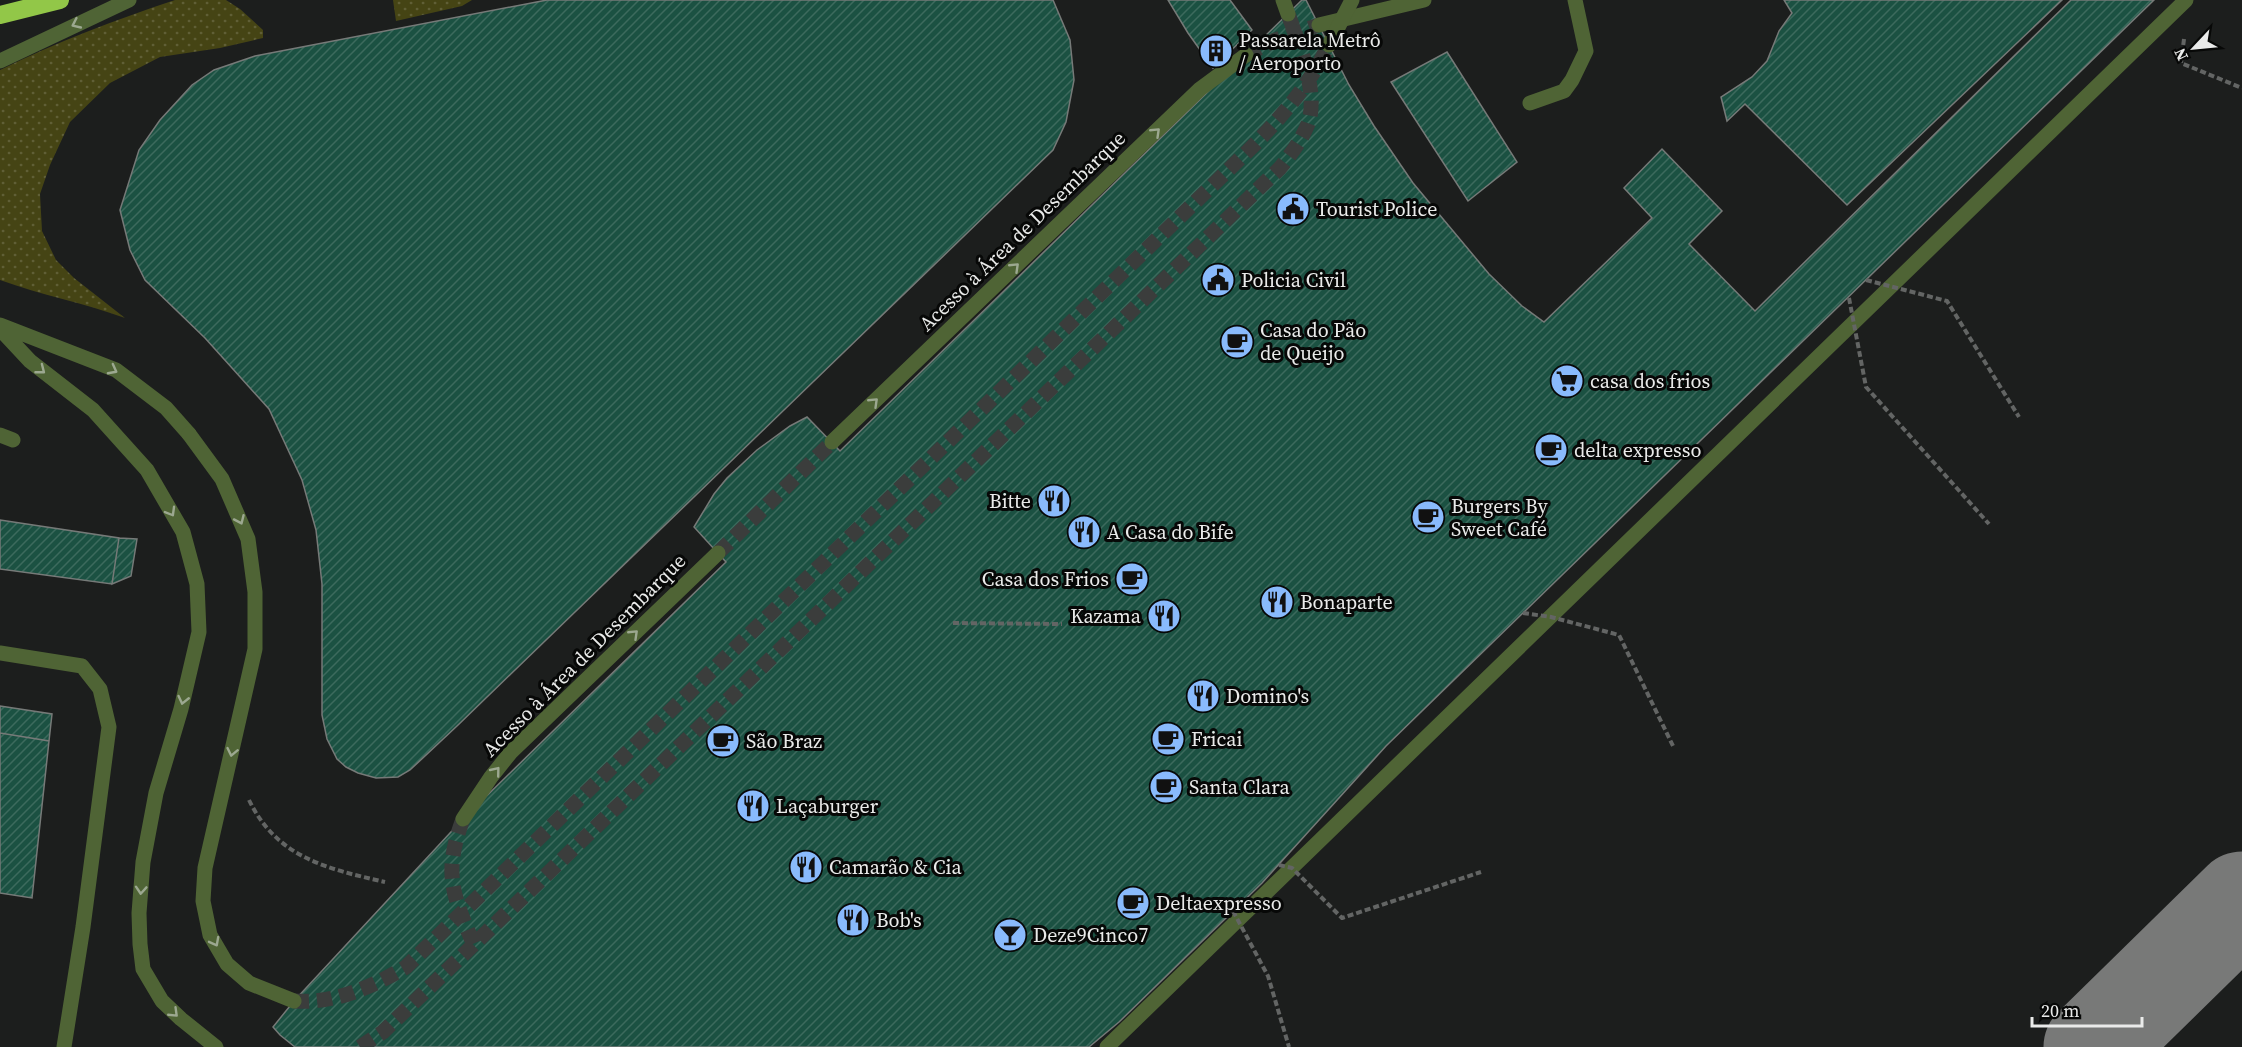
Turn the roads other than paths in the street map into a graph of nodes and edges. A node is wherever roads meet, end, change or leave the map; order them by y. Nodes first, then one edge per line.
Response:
1 (60, 0) edge
2 (129, 0) edge
3 (1352, 0) edge
4 (1424, 0) edge
5 (1575, 0) edge
6 (2186, 0) edge
7 (0, 15) edge
8 (1318, 25) tunnel mouth
9 (1329, 45) tunnel mouth
10 (1246, 55) tunnel mouth
11 (0, 61) edge
12 (1530, 104) dead end
13 (0, 327) edge
14 (832, 442) tunnel mouth
15 (718, 553) tunnel mouth
16 (0, 652) edge
17 (463, 819) tunnel mouth
18 (294, 1001) tunnel mouth
19 (64, 1047) edge
20 (216, 1047) edge
21 (1107, 1047) edge

1 - 7 highway
2 -> 11 lane
3 - 9 lane, bridge
4 - 8 lane
5 - 12 lane
6 - 21 lane
14 -> 10 lane, Acesso à Área de Desembarque
13 -> 18 lane, bridge
13 -> 20 lane
17 -> 15 lane, Acesso à Área de Desembarque
16 - 19 lane

